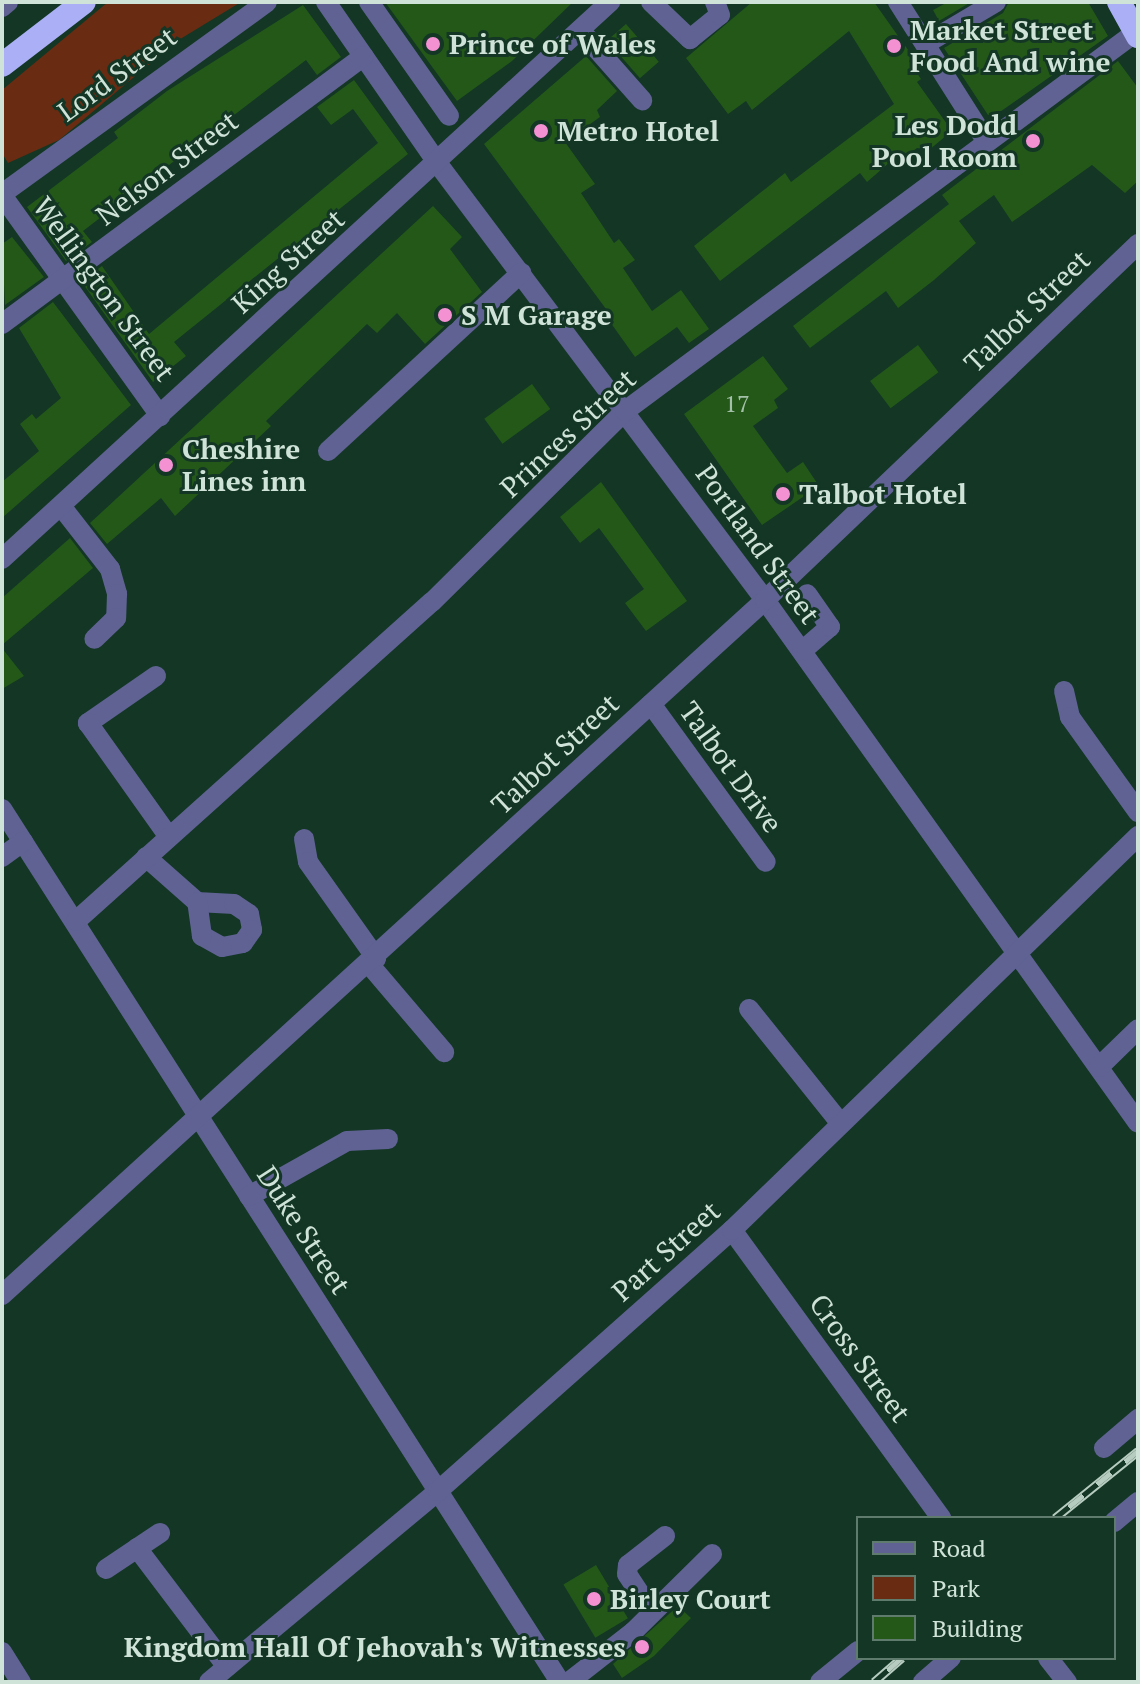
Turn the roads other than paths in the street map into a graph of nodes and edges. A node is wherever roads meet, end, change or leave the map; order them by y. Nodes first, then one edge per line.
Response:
1 (8, 2) edge
2 (83, 2) edge
3 (267, 2) edge
4 (326, 2) edge
5 (369, 2) edge
6 (610, 2) edge
7 (651, 2) edge
8 (715, 2) edge
9 (898, 2) edge
10 (996, 2) edge
11 (1119, 2) edge
12 (2, 7) edge
13 (386, 26) junction
14 (580, 30) junction
15 (1137, 34) edge
16 (927, 43) junction
17 (360, 52) junction
18 (2, 65) edge
19 (642, 100) dead end
20 (449, 116) dead end
21 (987, 142) junction
22 (438, 164) junction
23 (2, 194) edge
24 (1136, 251) edge
25 (521, 273) junction
26 (63, 279) junction
27 (2, 324) edge
28 (625, 411) junction
29 (160, 416) junction
30 (328, 451) dead end
31 (61, 506) junction
32 (2, 559) edge
33 (807, 594) dead end
34 (765, 600) junction
35 (94, 639) dead end
36 (802, 651) junction
37 (156, 676) dead end
38 (1064, 691) dead end
39 (651, 704) junction
40 (2, 809) edge
41 (1138, 812) edge
42 (1138, 836) edge
43 (169, 837) junction
44 (304, 839) dead end
45 (23, 842) junction
46 (2, 857) edge
47 (146, 857) junction
48 (766, 862) dead end
49 (197, 902) dead end
50 (76, 921) junction
51 (1018, 952) junction
52 (373, 961) junction
53 (749, 1009) dead end
54 (1138, 1029) edge
55 (444, 1052) dead end
56 (1099, 1067) junction
57 (200, 1120) junction
58 (1138, 1123) edge
59 (841, 1124) junction
60 (388, 1139) dead end
61 (249, 1196) junction
62 (732, 1230) junction
63 (2, 1295) edge
64 (1138, 1419) edge
65 (1104, 1448) dead end
66 (438, 1491) junction
67 (1138, 1502) edge
68 (940, 1516) edge
69 (1116, 1520) edge
70 (160, 1533) dead end
71 (665, 1536) dead end
72 (137, 1548) junction
73 (712, 1554) dead end
74 (106, 1569) dead end
75 (652, 1612) junction
76 (2, 1652) edge
77 (856, 1653) edge
78 (949, 1660) edge
79 (1050, 1660) edge
80 (227, 1667) junction
81 (21, 1682) edge
82 (209, 1682) edge
83 (560, 1682) edge
84 (569, 1682) edge
85 (820, 1682) edge
86 (923, 1682) edge
87 (1067, 1682) edge

1 - 12 street
2 - 18 highway
3 - 23 street, Lord Street
4 - 17 street, Portland Street
5 - 13 street
6 - 14 street, King Street
7 - 8 street
9 - 16 street
10 - 16 street
11 - 15 highway
13 - 17 street, Nelson Street
13 - 20 street
14 - 19 street
14 - 22 street, King Street
15 - 21 street, Princes Street
16 - 21 street
17 - 22 street, Portland Street
17 - 26 street, Nelson Street
21 - 28 street, Princes Street
22 - 25 street, Portland Street
22 - 29 street, King Street
23 - 26 street, Wellington Street
24 - 34 street, Talbot Street
25 - 28 street, Portland Street
25 - 30 street
26 - 27 street, Nelson Street
26 - 29 street, Wellington Street
28 - 34 street, Portland Street
28 - 43 street, Princes Street
29 - 31 street, King Street
31 - 32 street, King Street
31 - 35 street
33 - 36 street
34 - 36 street, Portland Street
34 - 39 street, Talbot Street
36 - 51 street, Portland Street
37 - 43 street
38 - 41 street
39 - 48 street, Talbot Drive
39 - 52 street, Talbot Street
40 - 45 street, Duke Street
42 - 51 street, Part Street
43 - 47 street, Princes Street
44 - 52 street
45 - 46 street
45 - 50 street, Duke Street
47 - 49 street
47 - 50 street, Princes Street
50 - 57 street, Duke Street
51 - 56 street, Portland Street
51 - 59 street, Part Street
52 - 55 street
52 - 57 street, Talbot Street
53 - 59 street
54 - 56 street
56 - 58 street, Portland Street
57 - 61 street, Duke Street
57 - 63 street, Talbot Street
59 - 62 street, Part Street
60 - 61 street
61 - 66 street, Duke Street
62 - 66 street, Part Street
62 - 68 street, Cross Street
64 - 65 street
66 - 80 street, Part Street
66 - 83 street, Duke Street
67 - 69 street
70 - 72 street
71 - 75 street
72 - 74 street
72 - 80 street
73 - 75 street
75 - 84 street
76 - 81 street
77 - 85 street
78 - 86 street
79 - 87 street
80 - 82 street, Part Street

